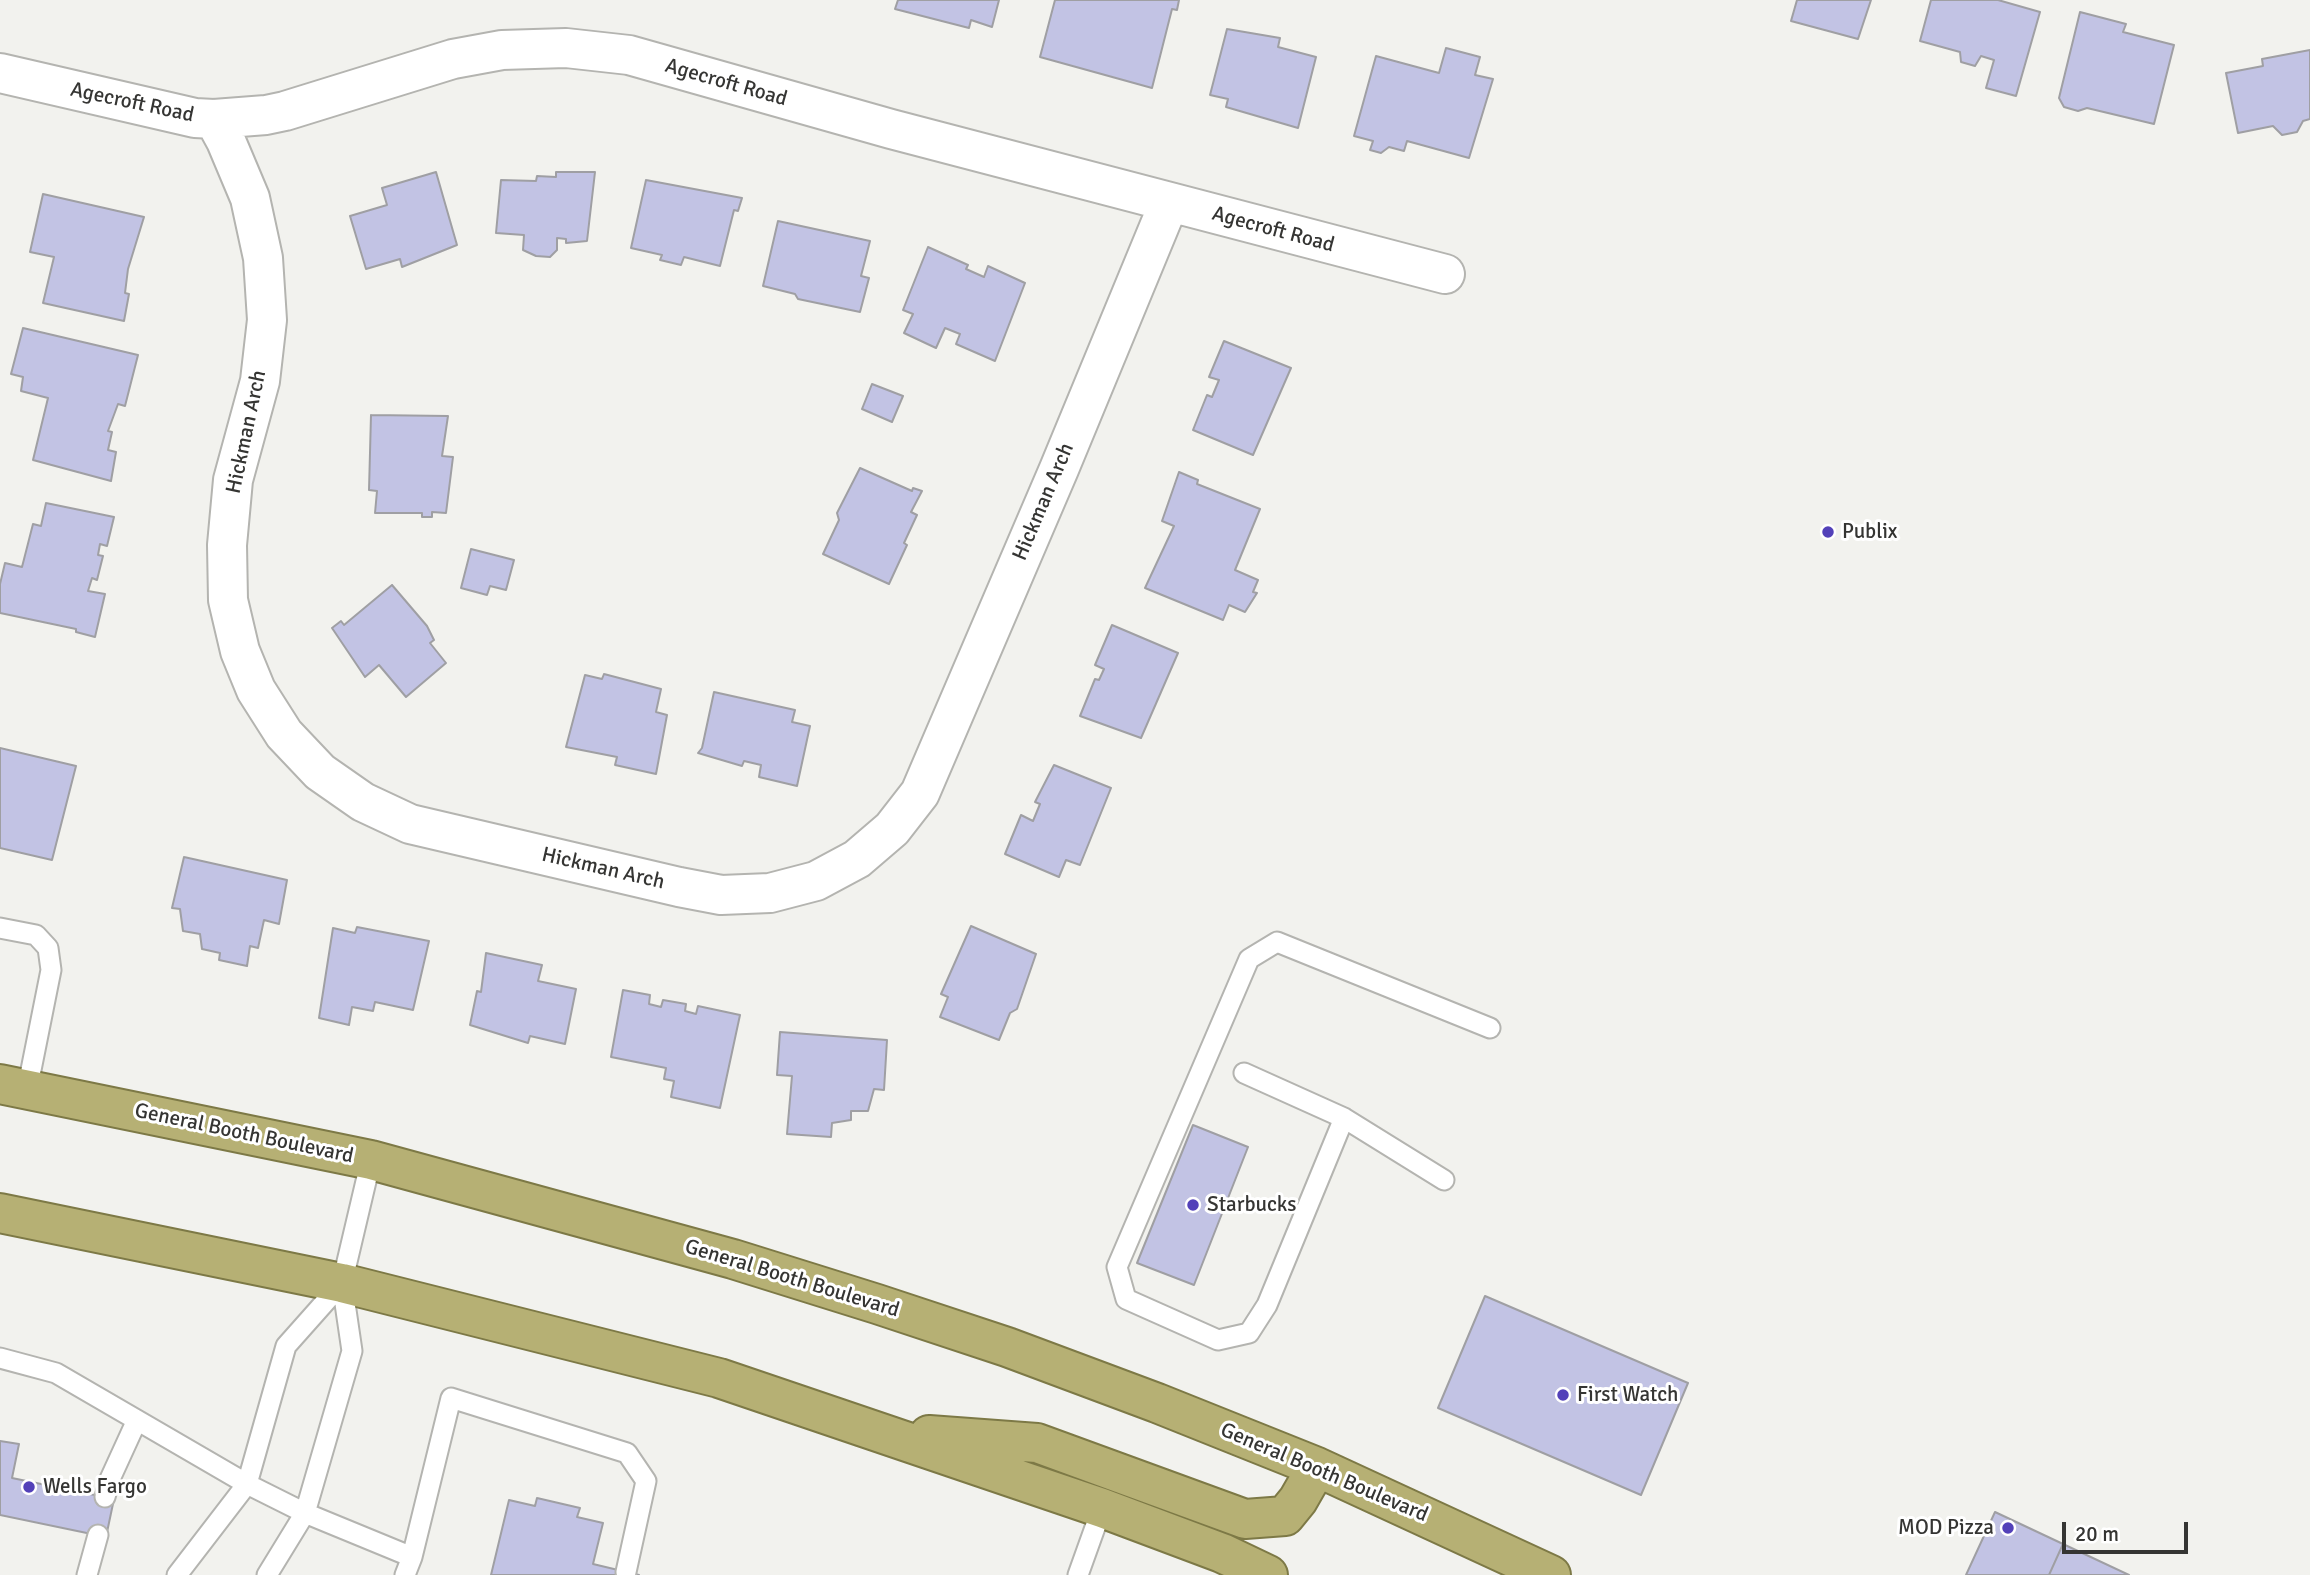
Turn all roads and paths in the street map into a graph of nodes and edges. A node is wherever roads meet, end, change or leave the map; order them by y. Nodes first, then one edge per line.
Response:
1 (0, 74) edge
2 (214, 119) junction
3 (1169, 202) junction
4 (1445, 274) dead end
5 (0, 928) edge
6 (1490, 1028) dead end
7 (1244, 1073) dead end
8 (14, 1087) edge
9 (1344, 1118) junction
10 (371, 1160) junction
11 (1444, 1180) dead end
12 (0, 1213) edge
13 (342, 1283) junction
14 (0, 1358) edge
15 (137, 1420) junction
16 (877, 1432) junction
17 (1317, 1467) junction
18 (247, 1485) junction
19 (105, 1497) dead end
20 (1102, 1508) junction
21 (305, 1513) junction
22 (97, 1535) dead end
23 (408, 1566) edge
24 (626, 1572) dead end
25 (88, 1575) edge
26 (177, 1575) edge
27 (267, 1575) edge
28 (1078, 1575) edge
29 (1268, 1575) edge
30 (1551, 1575) edge

1 - 2 street, Agecroft Road
2 - 3 street, Agecroft Road
2 - 3 street, Hickman Arch
3 - 4 street, Agecroft Road
5 - 8 lane
6 - 9 lane
7 - 9 lane
8 - 10 highway, General Booth Boulevard
9 - 11 lane
10 - 13 lane
10 - 17 highway, General Booth Boulevard
12 - 13 highway
13 - 16 highway
13 - 18 lane
13 - 21 lane
14 - 15 lane
15 - 18 lane
15 - 19 lane
16 - 17 highway
16 - 20 highway
17 - 30 highway, General Booth Boulevard
18 - 21 lane
18 - 26 lane
20 - 28 lane
20 - 29 highway
21 - 23 lane
21 - 27 lane
22 - 25 lane
23 - 24 lane

